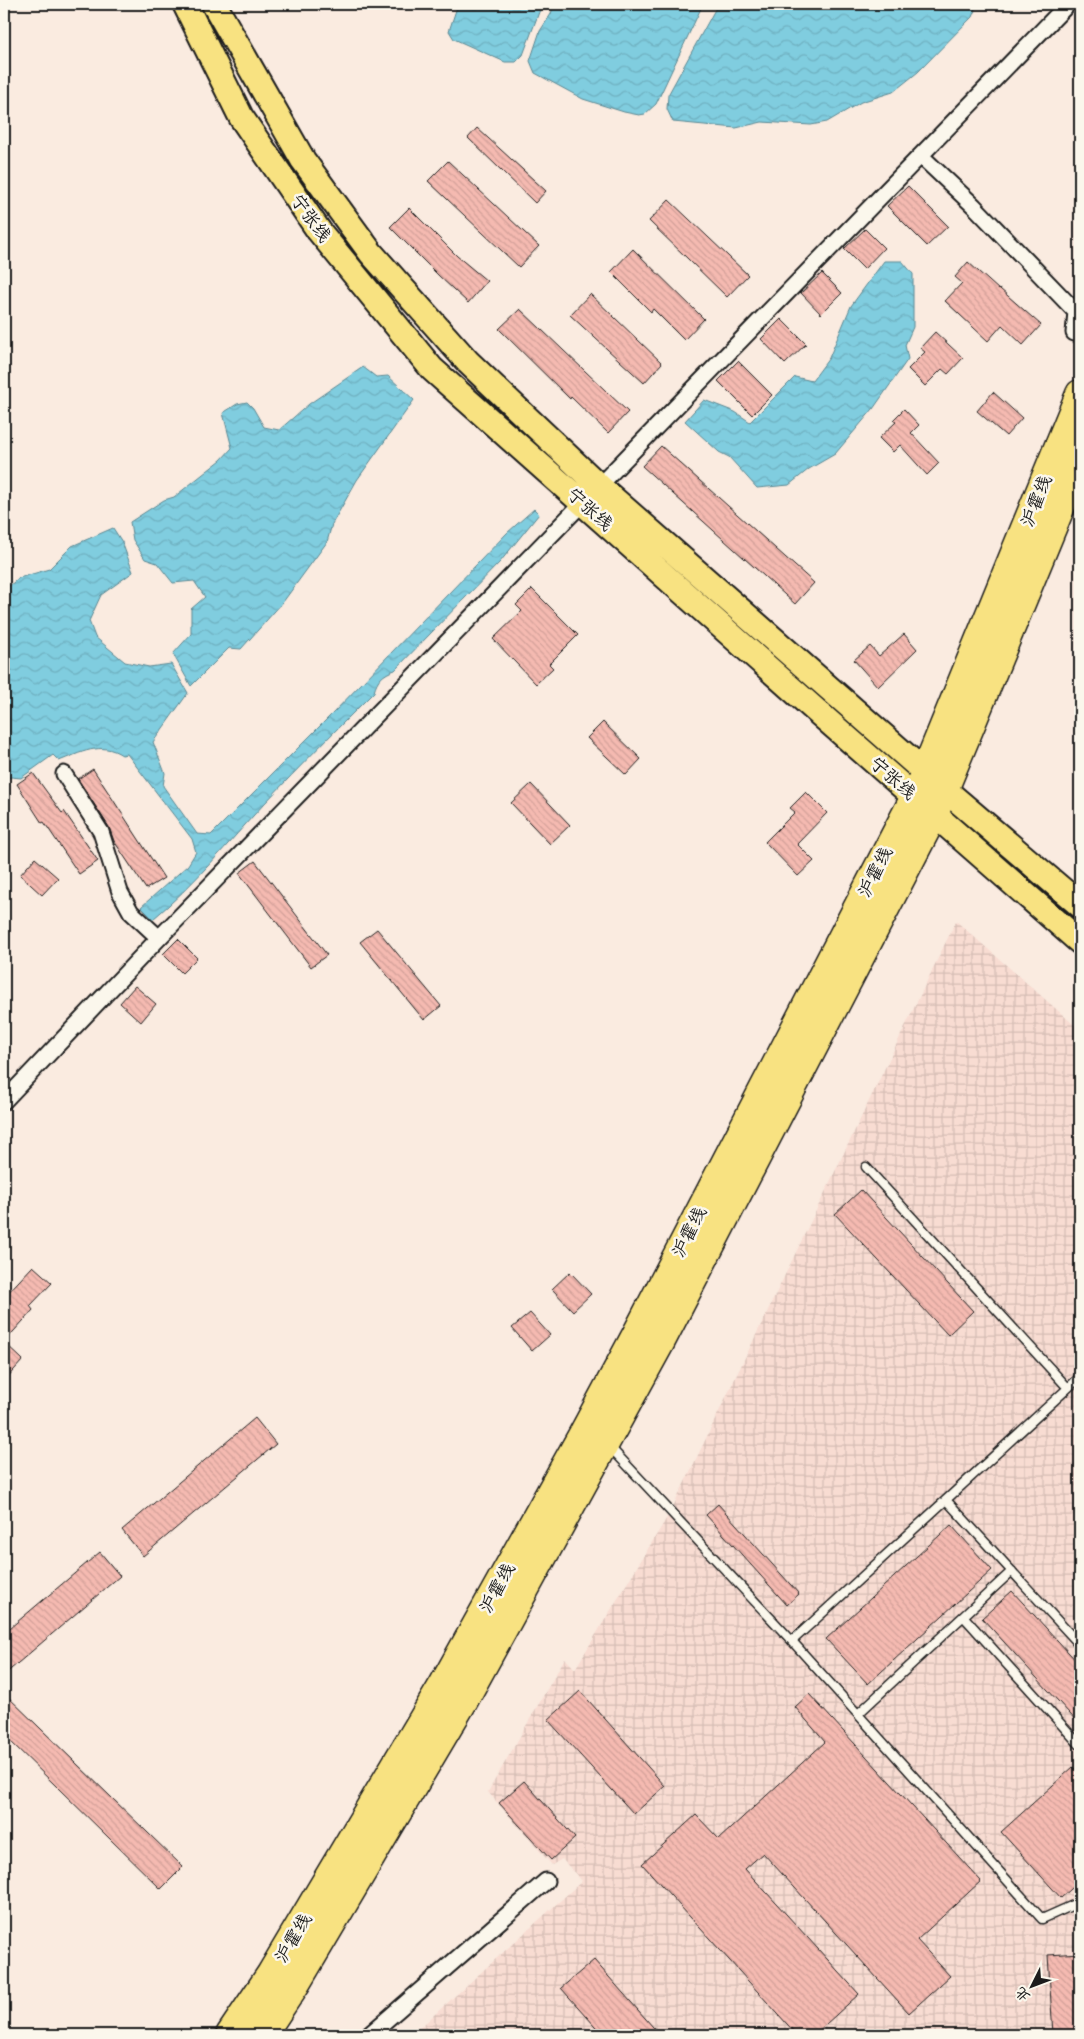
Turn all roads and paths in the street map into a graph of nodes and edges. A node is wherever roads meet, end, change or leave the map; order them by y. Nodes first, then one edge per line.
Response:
1 (185, 4) edge
2 (214, 4) edge
3 (1068, 4) edge
4 (921, 156) junction
5 (1074, 333) dead end
6 (1080, 394) edge
7 (1080, 460) edge
8 (592, 496) junction
9 (64, 774) dead end
10 (935, 780) junction
11 (924, 806) junction
12 (1080, 905) edge
13 (159, 938) junction
14 (1080, 942) edge
15 (4, 1101) edge
16 (866, 1167) dead end
17 (1080, 1377) edge
18 (1068, 1388) junction
19 (595, 1438) junction
20 (946, 1500) junction
21 (1012, 1571) junction
22 (964, 1617) junction
23 (792, 1641) junction
24 (1080, 1645) edge
25 (858, 1714) junction
26 (1080, 1745) edge
27 (546, 1881) dead end
28 (1080, 1902) edge
29 (230, 2035) edge
30 (262, 2035) edge
31 (369, 2035) edge

1 - 8 main road, 宁张线
2 - 8 main road, 宁张线
3 - 4 street
4 - 5 street
4 - 8 street
6 - 10 highway, 沪霍线
7 - 10 highway, 沪霍线
8 - 10 main road, 宁张线
8 - 11 main road, 宁张线
8 - 13 street
9 - 13 street
10 - 11 highway, 沪霍线
10 - 12 main road, 宁张线
11 - 14 main road, 宁张线
11 - 19 highway, 沪霍线
13 - 15 street
16 - 18 lane
17 - 18 lane
18 - 20 lane
19 - 23 lane
19 - 29 highway, 沪霍线
19 - 30 highway, 沪霍线
20 - 21 lane
20 - 23 lane
21 - 22 lane
21 - 24 lane
22 - 25 lane
22 - 26 lane
23 - 25 lane
25 - 28 lane
27 - 31 street

